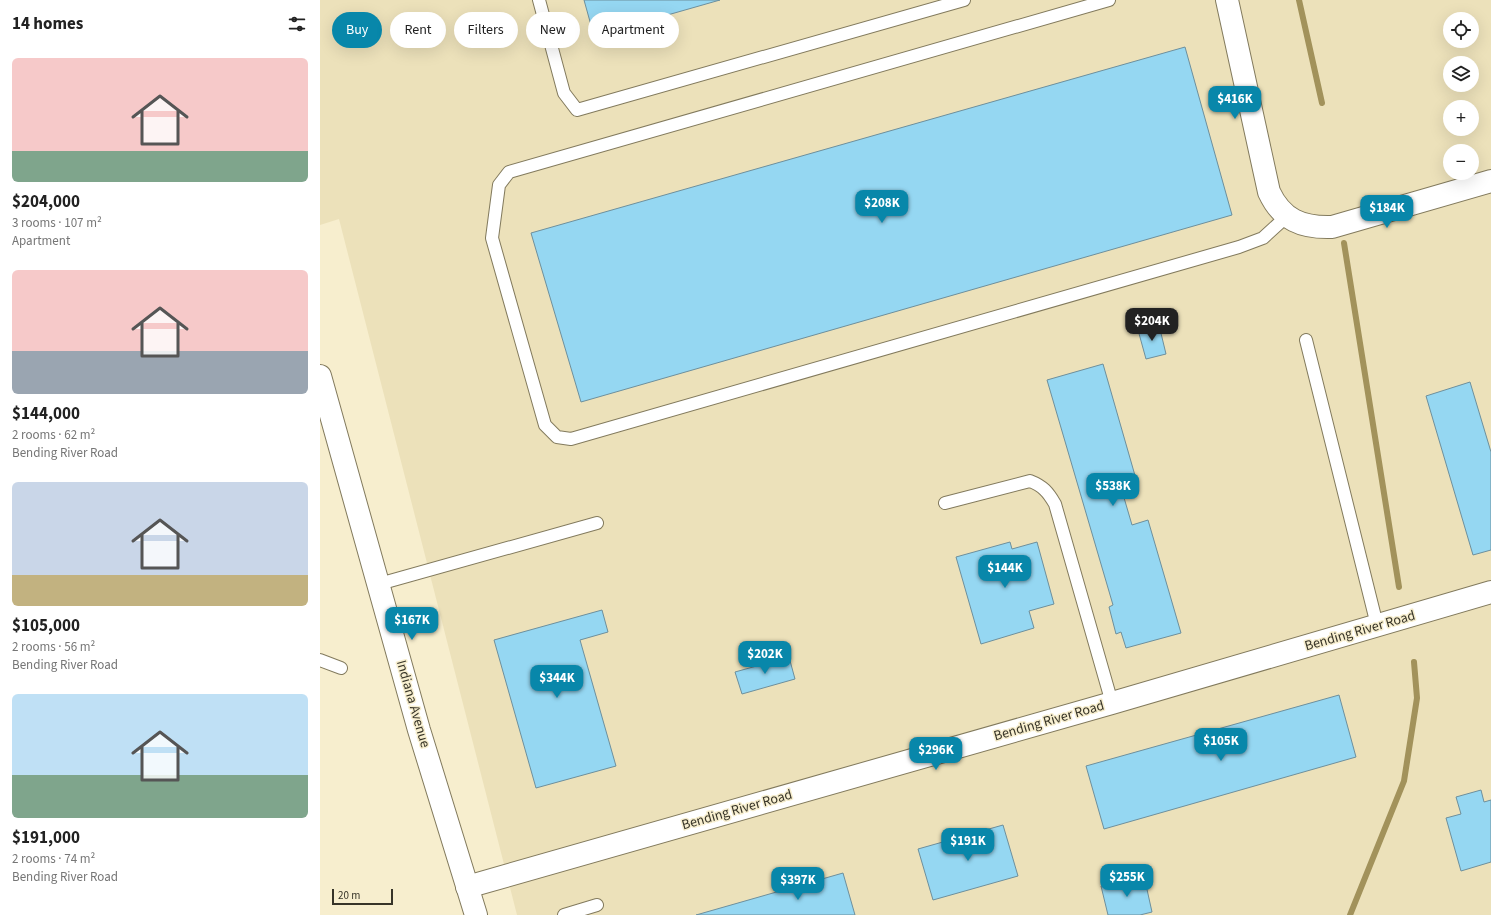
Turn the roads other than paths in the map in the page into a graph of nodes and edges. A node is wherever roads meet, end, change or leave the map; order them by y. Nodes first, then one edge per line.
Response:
1 (539, 0) edge
2 (964, 0) edge
3 (1109, 0) edge
4 (1227, 0) edge
5 (1491, 181) edge
6 (1287, 216) junction
7 (1306, 340) dead end
8 (320, 376) edge
9 (945, 503) dead end
10 (597, 523) dead end
11 (379, 584) junction
12 (1490, 597) edge
13 (1378, 625) junction
14 (320, 660) edge
15 (341, 668) dead end
16 (1112, 703) junction
17 (467, 887) junction
18 (597, 905) dead end
19 (476, 915) edge
20 (564, 915) edge

1 - 2 lane
3 - 6 lane
4 - 6 street
5 - 6 street
7 - 13 lane
8 - 11 street, Indiana Avenue
9 - 16 lane
10 - 11 lane
11 - 17 street, Indiana Avenue
12 - 13 street, Bending River Road
13 - 16 street, Bending River Road
14 - 15 lane
16 - 17 street, Bending River Road
17 - 19 street, Indiana Avenue
18 - 20 lane

